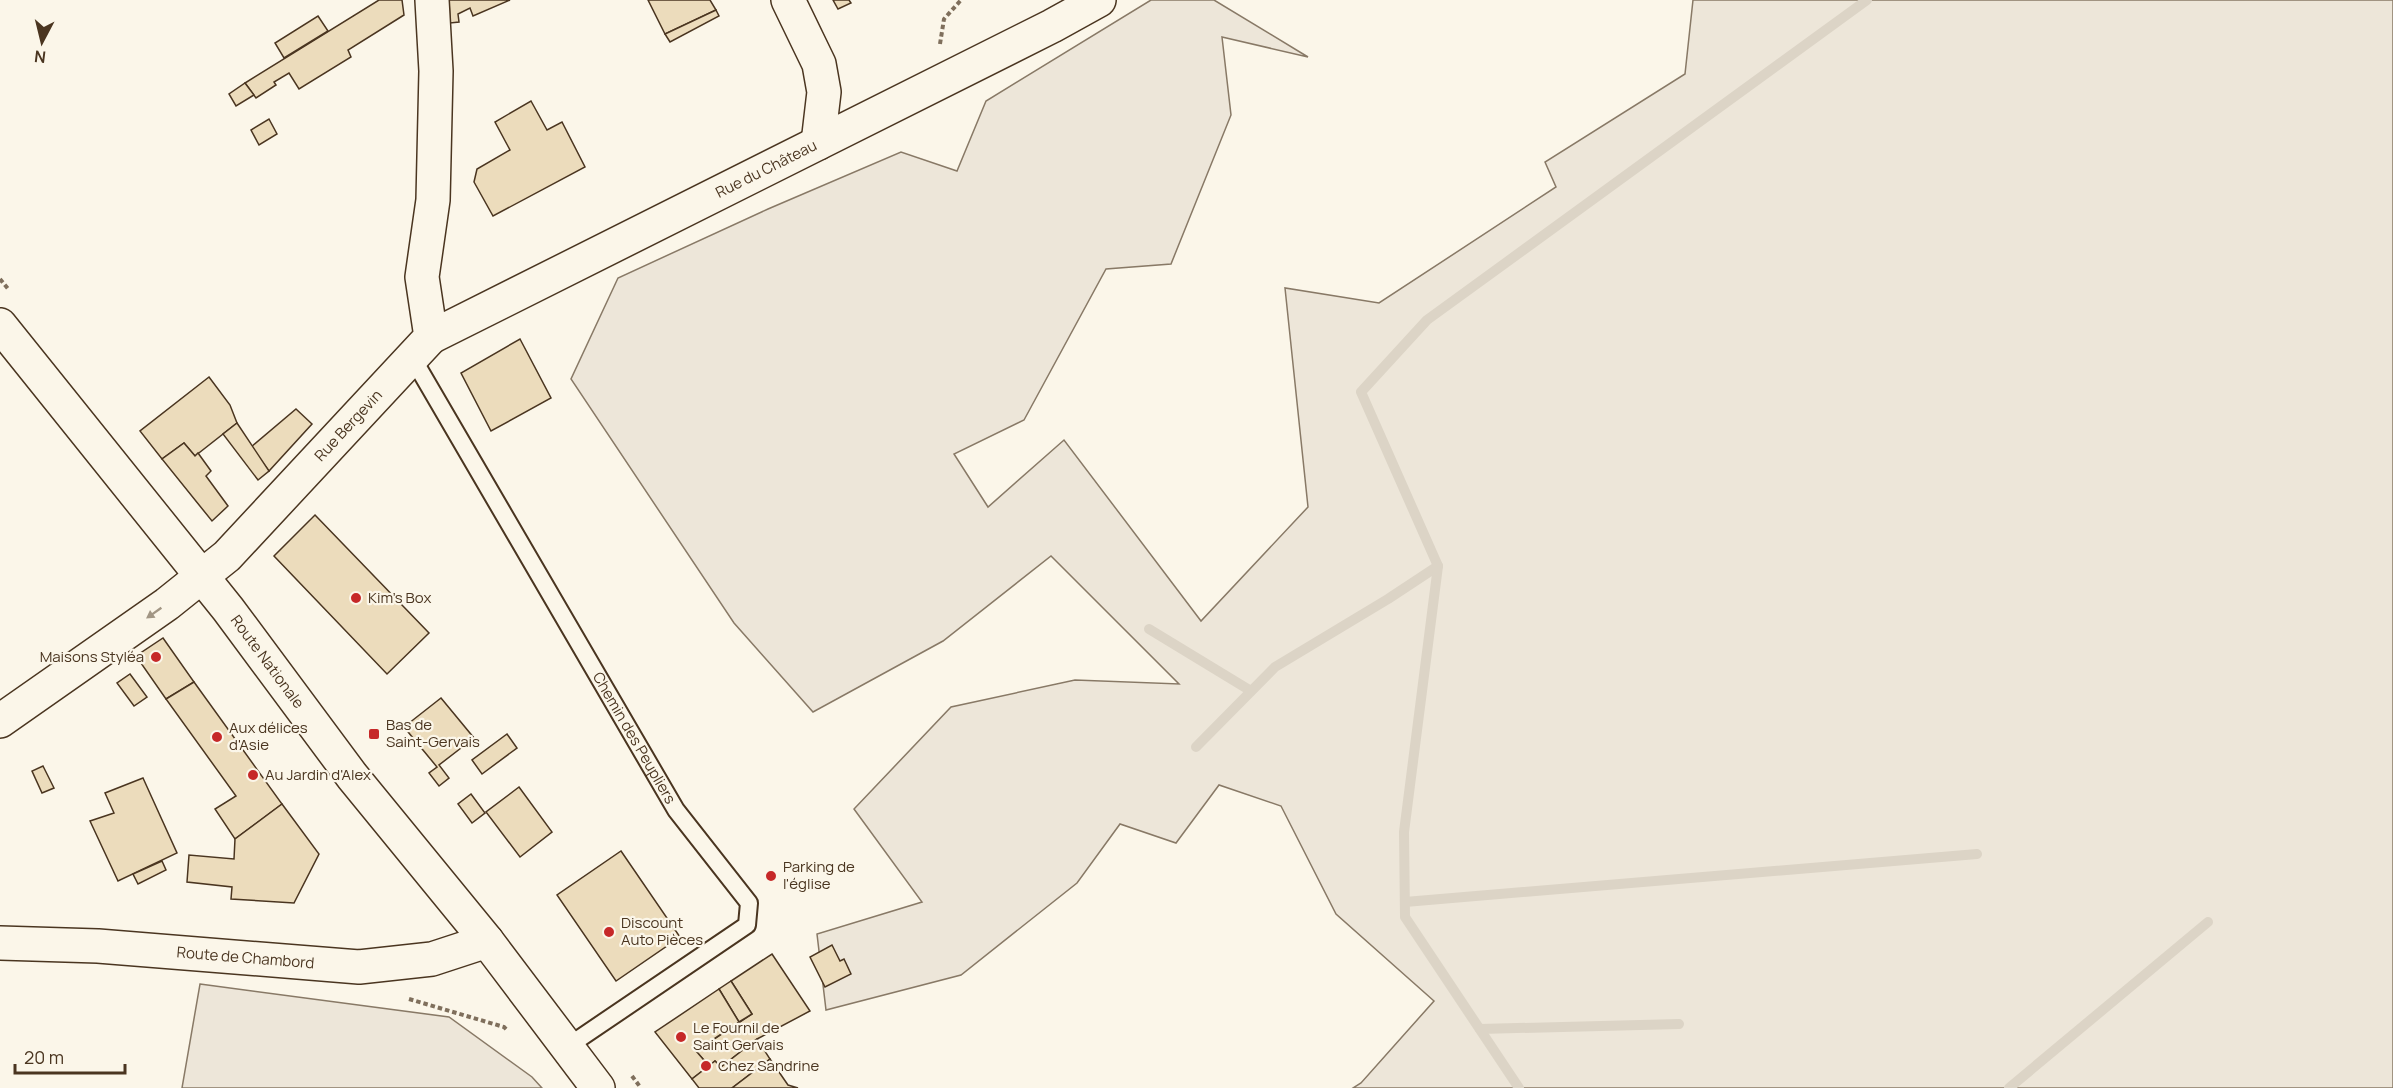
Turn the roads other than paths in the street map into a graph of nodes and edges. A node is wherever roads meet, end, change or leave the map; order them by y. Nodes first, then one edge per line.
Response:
1 (432, 0) edge
2 (788, 0) edge
3 (1099, 0) edge
4 (818, 143) junction
5 (0, 325) edge
6 (422, 347) junction
7 (202, 578) junction
8 (0, 721) edge
9 (487, 941) junction
10 (0, 943) edge
11 (567, 1047) junction
12 (598, 1088) edge

1 - 6 street
2 - 4 street
3 - 4 street, Rue du Château
4 - 6 street, Rue du Château
5 - 7 street, Route Nationale
6 - 7 street, Rue Bergevin
6 - 11 lane, Chemin des Peupliers
7 -> 8 street, Rue Bergevin
7 - 9 street, Route Nationale
9 - 10 street, Route de Chambord
9 - 11 street, Route Nationale
11 - 12 street, Route Nationale

